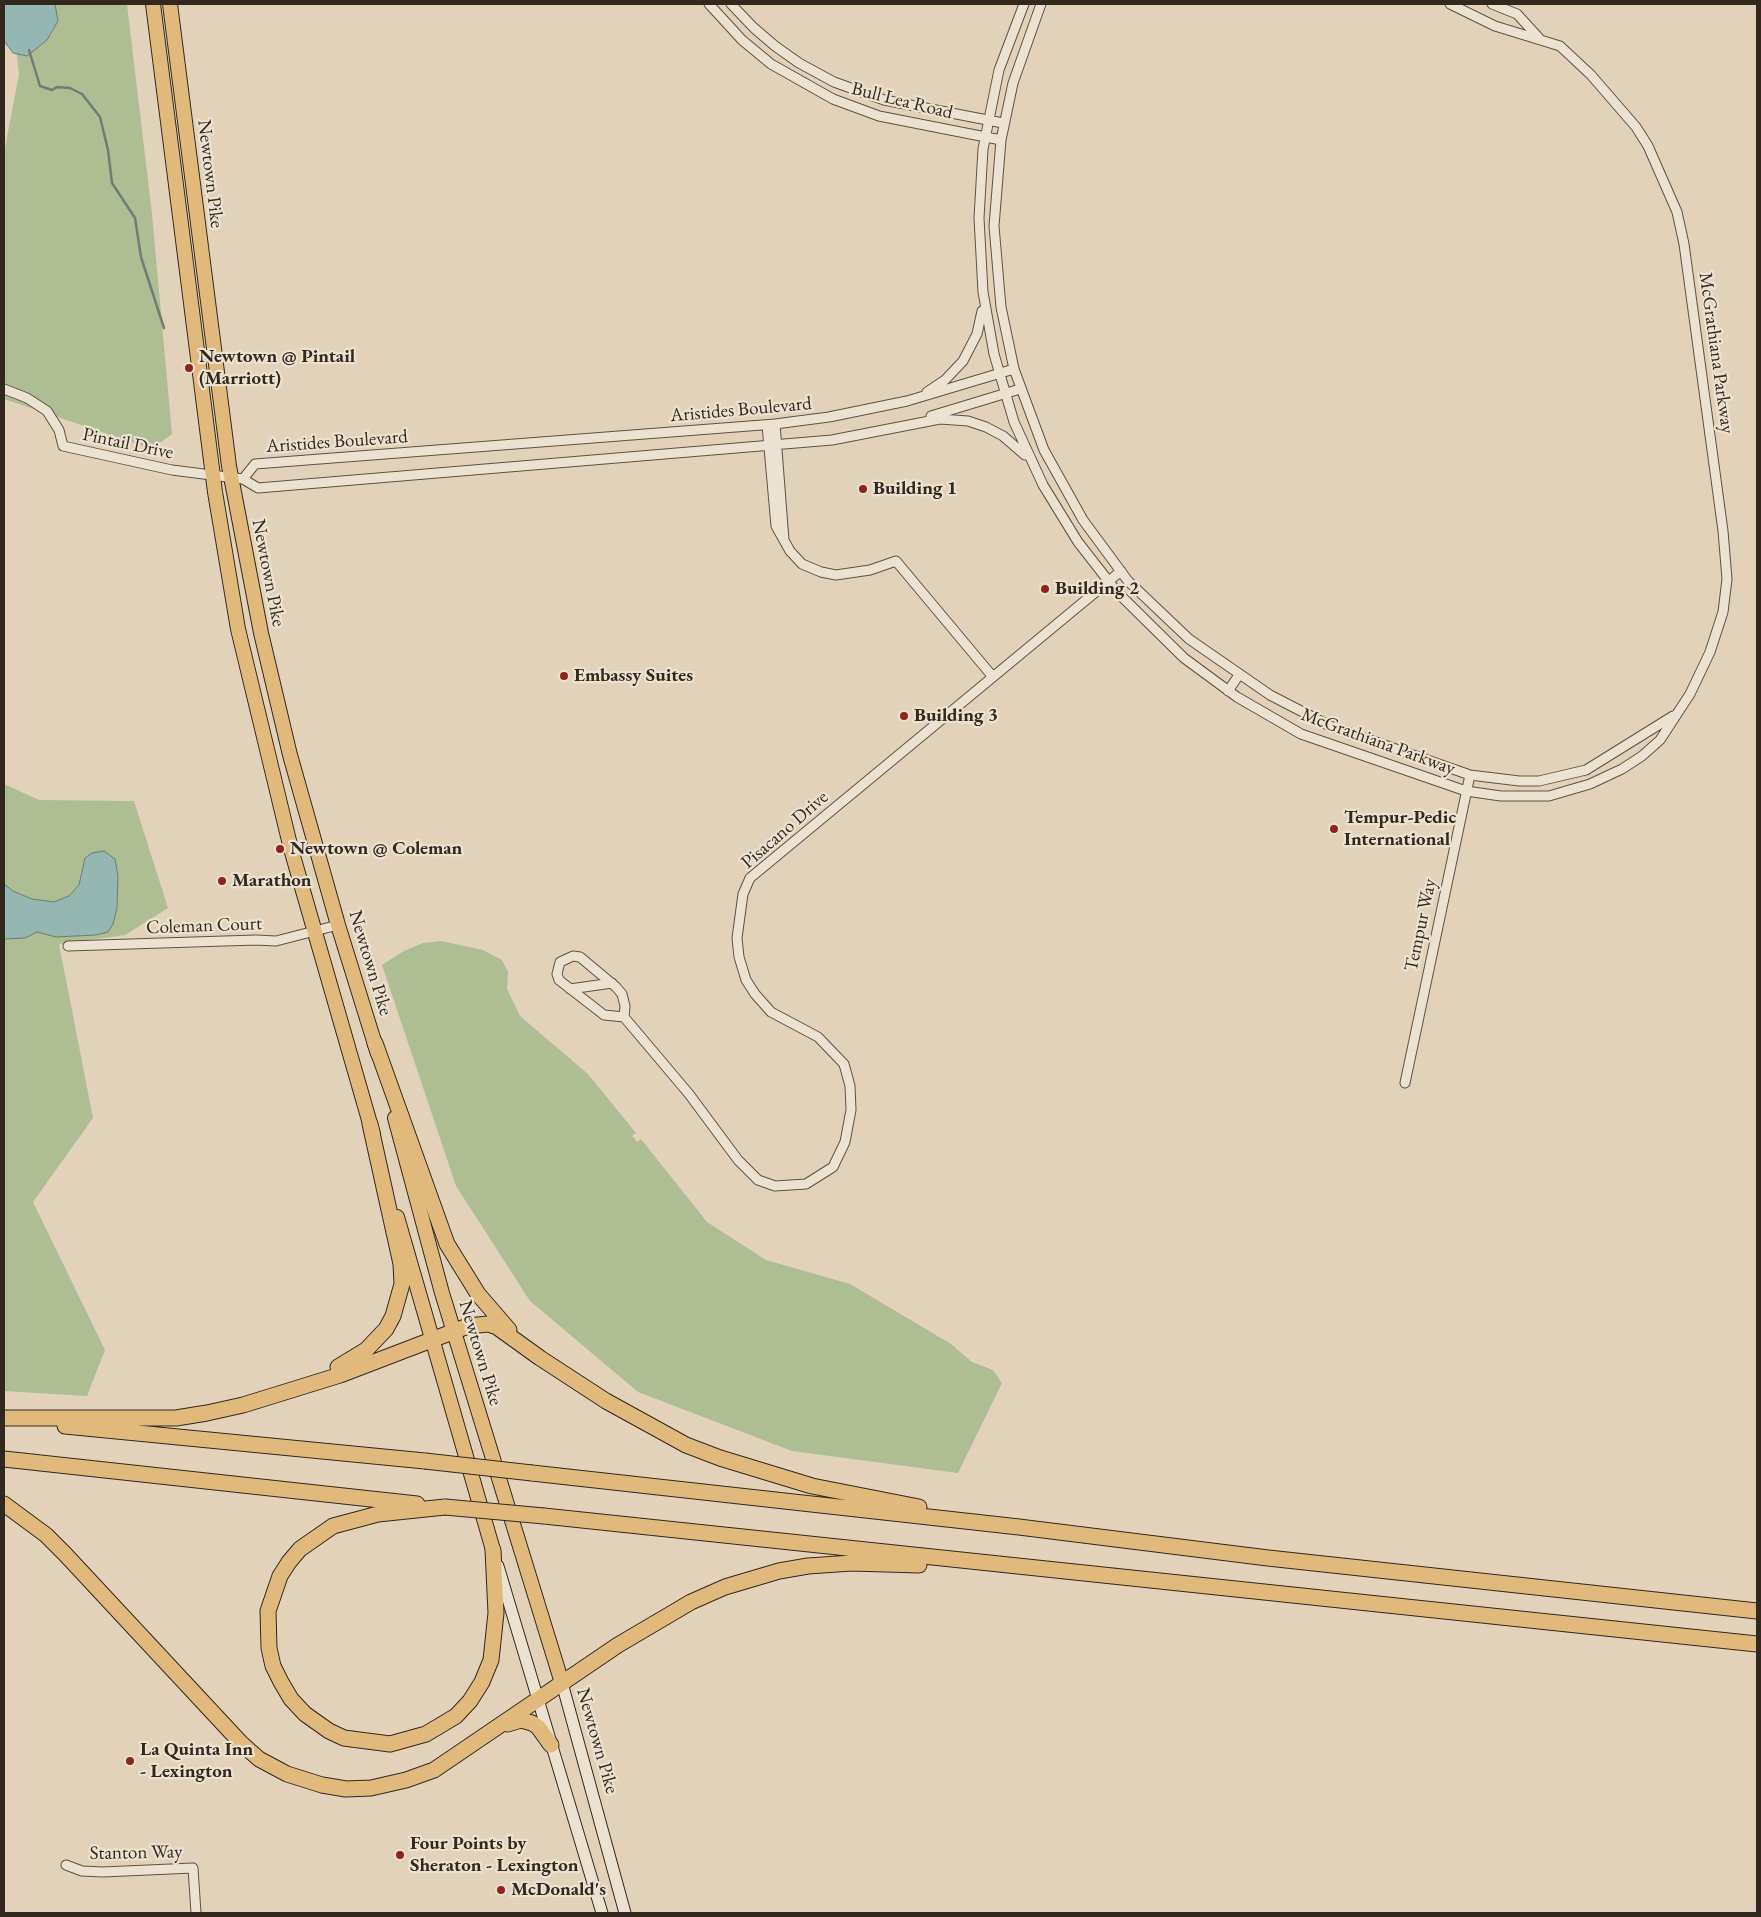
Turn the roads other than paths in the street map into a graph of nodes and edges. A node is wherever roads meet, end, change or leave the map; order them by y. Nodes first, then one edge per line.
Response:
1 (152, 4) edge
2 (170, 4) edge
3 (709, 4) edge
4 (731, 4) edge
5 (1024, 4) edge
6 (1041, 4) edge
7 (1450, 4) edge
8 (1492, 4) edge
9 (1539, 38) junction
10 (988, 120) junction
11 (1004, 123) junction
12 (985, 137) junction
13 (1001, 140) junction
14 (984, 301) junction
15 (1014, 369) junction
16 (999, 374) junction
17 (4, 389) edge
18 (1020, 389) junction
19 (1005, 394) junction
20 (907, 401) junction
21 (771, 425) junction
22 (888, 429) junction
23 (773, 445) junction
24 (1032, 464) junction
25 (214, 476) junction
26 (237, 478) junction
27 (1121, 571) junction
28 (1108, 581) junction
29 (1239, 675) junction
30 (993, 677) junction
31 (1228, 692) junction
32 (1675, 715) junction
33 (1470, 775) junction
34 (1466, 791) junction
35 (338, 925) junction
36 (315, 932) junction
37 (68, 946) dead end
38 (612, 984) junction
39 (570, 989) junction
40 (624, 1017) junction
41 (375, 1043) junction
42 (1405, 1083) dead end
43 (370, 1124) junction
44 (454, 1332) junction
45 (433, 1339) junction
46 (518, 1341) junction
47 (304, 1385) junction
48 (4, 1419) edge
49 (4, 1459) edge
50 (4, 1504) edge
51 (445, 1507) junction
52 (1019, 1527) junction
53 (493, 1550) junction
54 (1046, 1569) junction
55 (1757, 1611) edge
56 (1757, 1644) edge
57 (562, 1683) junction
58 (537, 1700) junction
59 (497, 1728) junction
60 (550, 1745) junction
61 (66, 1865) dead end
62 (196, 1913) edge
63 (602, 1913) edge
64 (625, 1913) edge

1 - 25 highway, Newtown Pike
2 - 26 highway, Newtown Pike
3 - 12 street, Bull Lea Road
4 - 10 street, Bull Lea Road
5 - 10 street, McGrathiana Parkway
6 - 11 street, McGrathiana Parkway
7 - 9 street, McGrathiana Parkway
8 - 9 street, McGrathiana Parkway
9 - 32 street, McGrathiana Parkway
10 - 11 street, Bull Lea Road
10 - 12 street, McGrathiana Parkway
11 - 13 street, McGrathiana Parkway
12 - 13 street, Bull Lea Road
12 - 14 street, McGrathiana Parkway
13 - 15 street, McGrathiana Parkway
14 - 16 street, McGrathiana Parkway
14 - 20 street, Aristides Boulevard
15 - 16 street, Aristides Boulevard
15 - 18 street, McGrathiana Parkway
16 - 19 street, McGrathiana Parkway
16 - 20 street, Aristides Boulevard
17 - 25 street, Pintail Drive
18 - 19 street, Aristides Boulevard
18 - 27 street, McGrathiana Parkway
19 - 22 street, Aristides Boulevard
19 - 24 street, McGrathiana Parkway
20 - 21 street, Aristides Boulevard
21 - 23 street
21 - 26 street, Aristides Boulevard
22 - 23 street, Aristides Boulevard
22 - 24 street, Aristides Boulevard
23 - 26 street, Aristides Boulevard
23 - 30 street
24 - 28 street, McGrathiana Parkway
25 - 26 street
25 - 36 highway, Newtown Pike
26 - 35 highway, Newtown Pike
27 - 28 street, Pisacano Drive
27 - 29 street, McGrathiana Parkway
28 - 30 street, Pisacano Drive
28 - 31 street, McGrathiana Parkway
29 - 31 street
29 - 33 street, McGrathiana Parkway
30 - 40 street, Pisacano Drive
31 - 34 street, McGrathiana Parkway
32 - 33 street, McGrathiana Parkway
32 - 34 street, McGrathiana Parkway
33 - 34 street, Tempur Way
34 - 42 street, Tempur Way
35 - 36 street, Coleman Court
35 - 41 highway, Newtown Pike
36 - 37 street, Coleman Court
36 - 43 highway, Newtown Pike
38 - 39 street
38 - 39 street
38 - 40 street
39 - 40 street
41 - 44 highway, Newtown Pike
41 - 46 highway
43 - 45 highway, Newtown Pike
43 - 47 highway
44 - 45 highway
44 - 46 highway
44 - 57 highway, Newtown Pike
45 - 47 highway
45 - 53 highway, Newtown Pike
46 - 52 highway
47 - 48 highway
48 - 52 highway, bridge
49 - 51 highway
50 - 59 highway
51 - 53 highway
51 - 54 highway, bridge
52 - 55 highway
53 - 58 main road, Newtown Pike
54 - 56 highway
54 - 57 highway
57 - 58 highway
57 - 64 main road, Newtown Pike
58 - 59 highway
58 - 60 main road, Newtown Pike
59 - 60 highway
60 - 63 main road, Newtown Pike
61 - 62 street, Stanton Way

